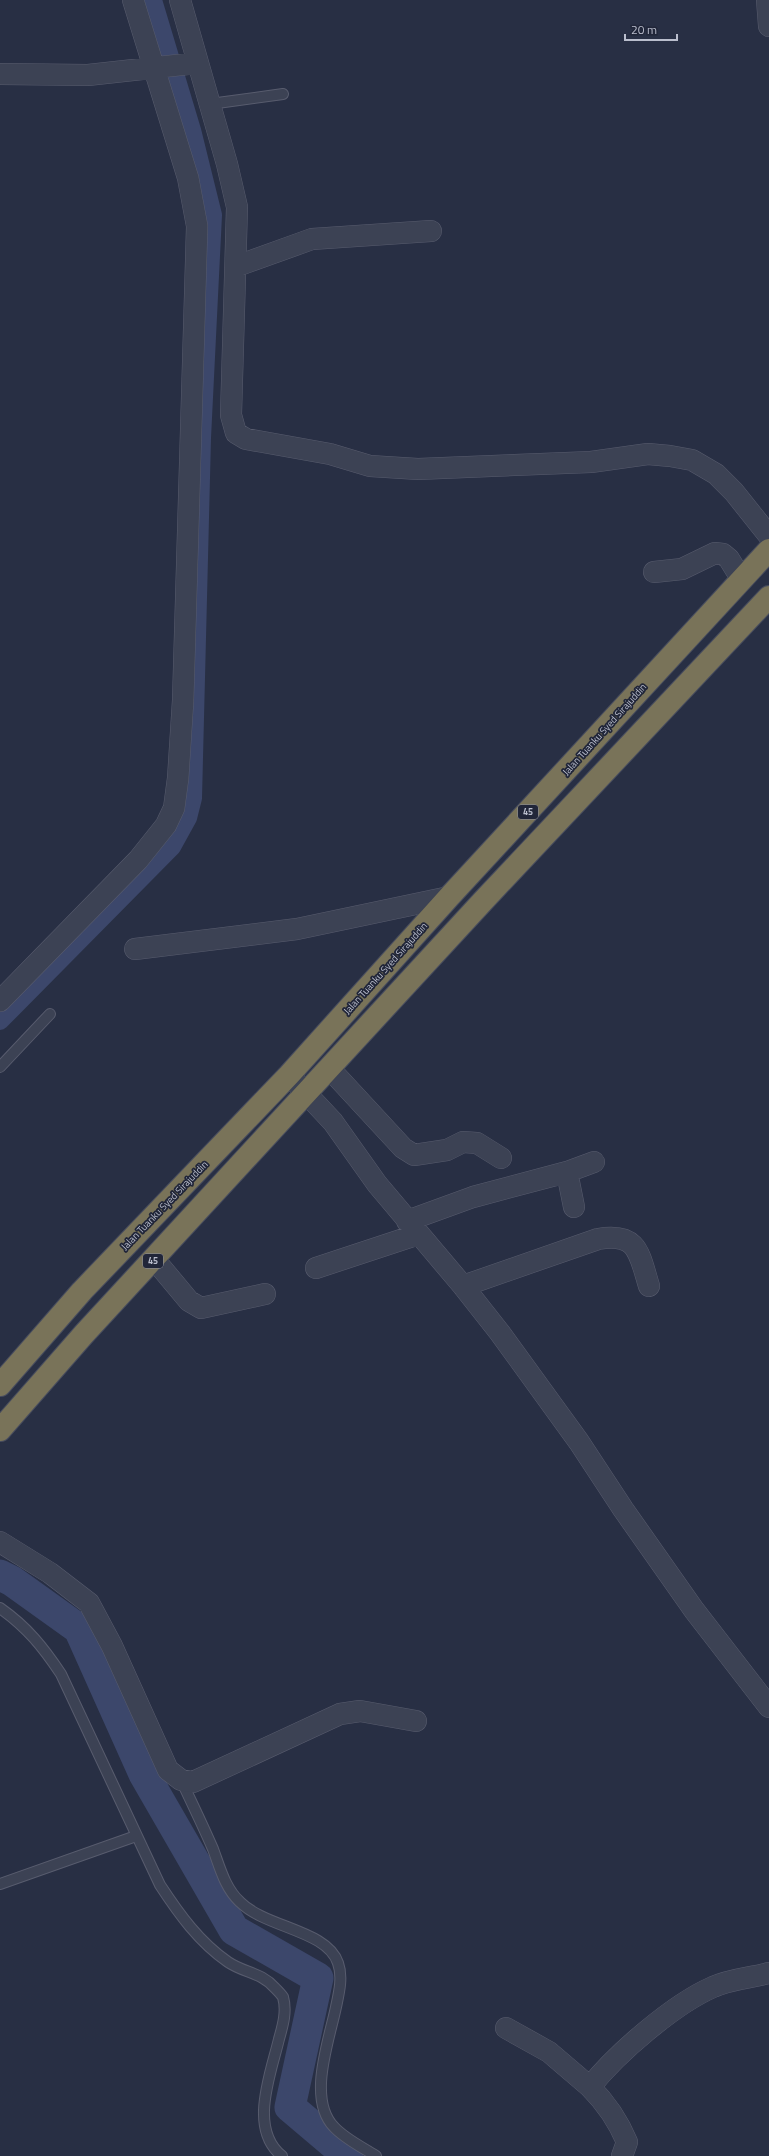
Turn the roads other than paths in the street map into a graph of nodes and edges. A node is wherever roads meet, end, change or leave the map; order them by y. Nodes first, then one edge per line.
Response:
1 (133, 0) edge
2 (180, 0) edge
3 (768, 0) edge
4 (769, 26) edge
5 (175, 66) junction
6 (0, 74) edge
7 (283, 94) dead end
8 (210, 104) junction
9 (431, 231) dead end
10 (237, 266) junction
11 (769, 536) edge
12 (769, 550) edge
13 (654, 572) dead end
14 (742, 580) junction
15 (769, 597) edge
16 (760, 617) edge
17 (449, 897) junction
18 (134, 949) dead end
19 (0, 1001) edge
20 (50, 1014) dead end
21 (0, 1067) edge
22 (329, 1068) junction
23 (288, 1075) junction
24 (306, 1092) junction
25 (501, 1158) dead end
26 (594, 1162) dead end
27 (568, 1172) junction
28 (574, 1207) dead end
29 (413, 1228) junction
30 (154, 1259) junction
31 (316, 1268) dead end
32 (464, 1286) junction
33 (649, 1286) dead end
34 (265, 1294) dead end
35 (0, 1385) edge
36 (0, 1430) edge
37 (0, 1542) edge
38 (0, 1608) edge
39 (769, 1706) edge
40 (416, 1721) dead end
41 (181, 1780) junction
42 (136, 1836) junction
43 (0, 1884) edge
44 (769, 1973) edge
45 (506, 2028) dead end
46 (590, 2087) junction
47 (282, 2156) edge
48 (376, 2156) edge
49 (622, 2156) edge

1 - 5 street
2 - 5 street
3 - 4 street
5 - 6 street
5 - 8 street
5 - 19 street
7 - 8 lane
8 - 10 street
9 - 10 street
10 - 11 street
12 - 14 highway, Jalan Tuanku Syed Sirajuddin / 45
13 - 14 street
14 - 17 highway, Jalan Tuanku Syed Sirajuddin / 45
15 - 16 highway, 45
16 - 22 highway, 45
17 - 18 street
17 - 23 highway, Jalan Tuanku Syed Sirajuddin / 45
20 - 21 lane
22 - 24 highway, 45
22 - 25 street
23 - 24 street
23 - 35 highway, Jalan Tuanku Syed Sirajuddin / 45
24 - 29 street
24 - 30 highway, 45
26 - 27 street
27 - 28 street
27 - 29 street
29 - 31 street
29 - 32 street
30 - 34 street
30 - 36 highway, 45
32 - 33 street
32 - 39 street
37 - 41 street
38 - 42 lane
40 - 41 street
41 - 48 lane
42 - 43 lane
42 - 47 lane
44 - 46 street
45 - 46 street
46 - 49 street

